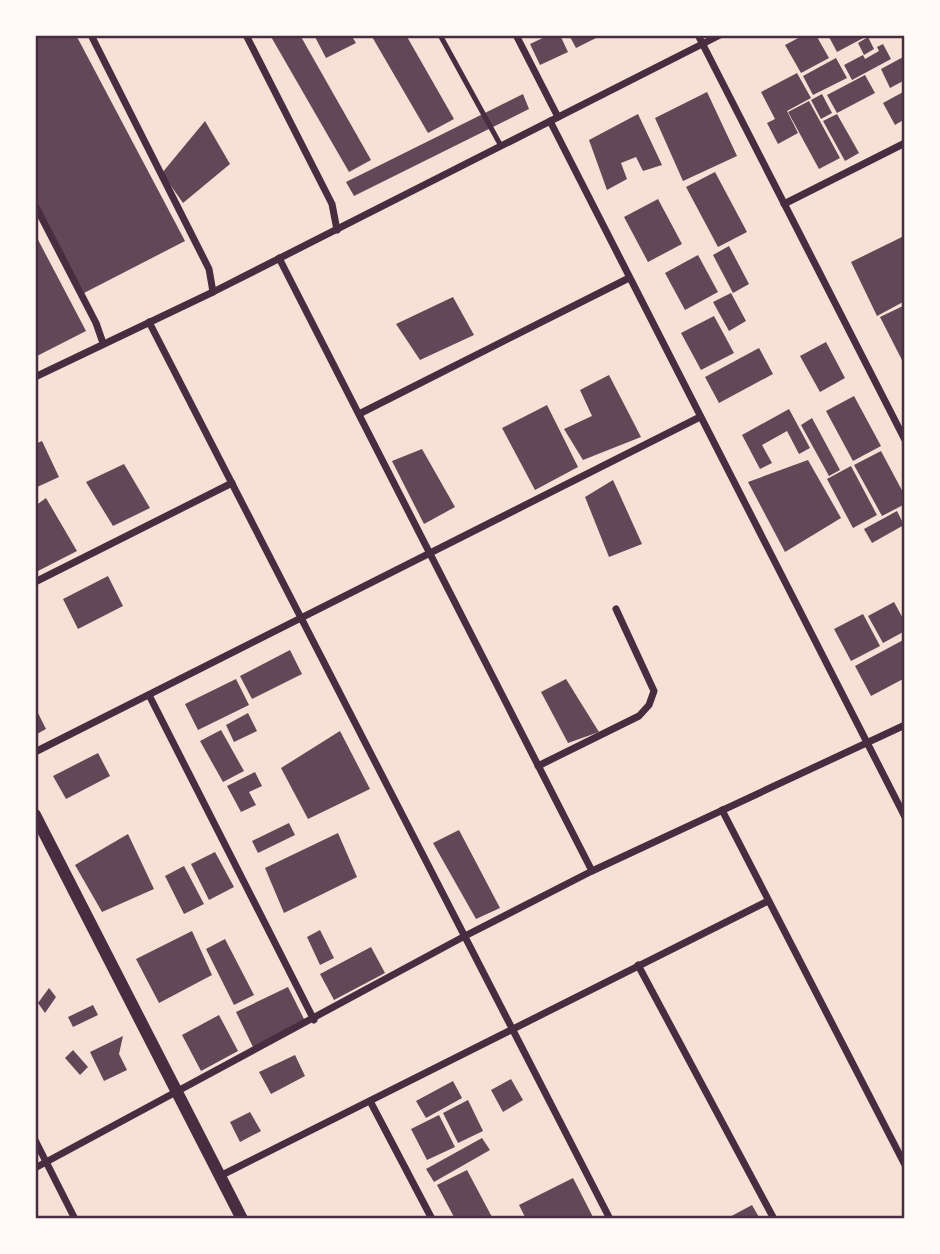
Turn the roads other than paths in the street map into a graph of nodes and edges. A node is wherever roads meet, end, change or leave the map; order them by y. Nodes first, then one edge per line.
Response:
1 (91, 35) edge
2 (246, 35) edge
3 (440, 35) edge
4 (516, 35) edge
5 (698, 35) edge
6 (720, 35) edge
7 (702, 44) junction
8 (558, 117) junction
9 (550, 121) junction
10 (905, 143) edge
11 (501, 146) junction
12 (784, 204) junction
13 (35, 205) edge
14 (337, 230) junction
15 (279, 258) junction
16 (629, 278) junction
17 (213, 292) junction
18 (149, 322) junction
19 (103, 343) junction
20 (35, 377) edge
21 (359, 414) junction
22 (700, 417) junction
23 (905, 440) edge
24 (232, 483) junction
25 (430, 553) junction
26 (35, 582) edge
27 (616, 610) dead end
28 (301, 618) junction
29 (149, 695) junction
30 (905, 725) edge
31 (867, 744) junction
32 (35, 752) edge
33 (538, 766) junction
34 (722, 810) junction
35 (35, 815) edge
36 (905, 817) edge
37 (592, 871) junction
38 (768, 901) junction
39 (463, 937) junction
40 (638, 965) junction
41 (314, 1020) junction
42 (511, 1030) junction
43 (176, 1091) junction
44 (370, 1101) junction
45 (35, 1140) edge
46 (46, 1163) junction
47 (905, 1165) edge
48 (35, 1168) edge
49 (220, 1176) junction
50 (75, 1219) edge
51 (242, 1219) edge
52 (432, 1219) edge
53 (610, 1219) edge
54 (774, 1219) edge

1 - 17 street
2 - 14 street
3 - 11 lane
4 - 8 street
5 - 7 street
6 - 7 street
7 - 8 street
7 - 12 street
8 - 9 street
9 - 11 street
9 - 16 street
10 - 12 street
11 - 14 street
12 - 23 street
13 - 19 street
14 - 15 street
15 - 17 street
15 - 21 street
16 - 21 street
16 - 22 street
17 - 18 street
18 - 19 street
18 - 24 street
19 - 20 street
21 - 25 street
22 - 25 street
22 - 31 street
24 - 26 street
24 - 28 street
25 - 28 street
25 - 33 street
27 - 33 street
28 - 29 street
28 - 39 street
29 - 32 street
29 - 41 street
30 - 31 street
31 - 34 street
31 - 36 street
33 - 37 street
34 - 37 street
34 - 38 street
35 - 43 street
37 - 39 street
38 - 40 street
38 - 47 street
39 - 41 street
39 - 42 street
40 - 42 street
40 - 54 street
41 - 43 street
42 - 44 street
42 - 53 street
43 - 46 street
43 - 49 street
44 - 49 street
44 - 52 street
45 - 46 street
46 - 48 street
46 - 50 street
49 - 51 street

